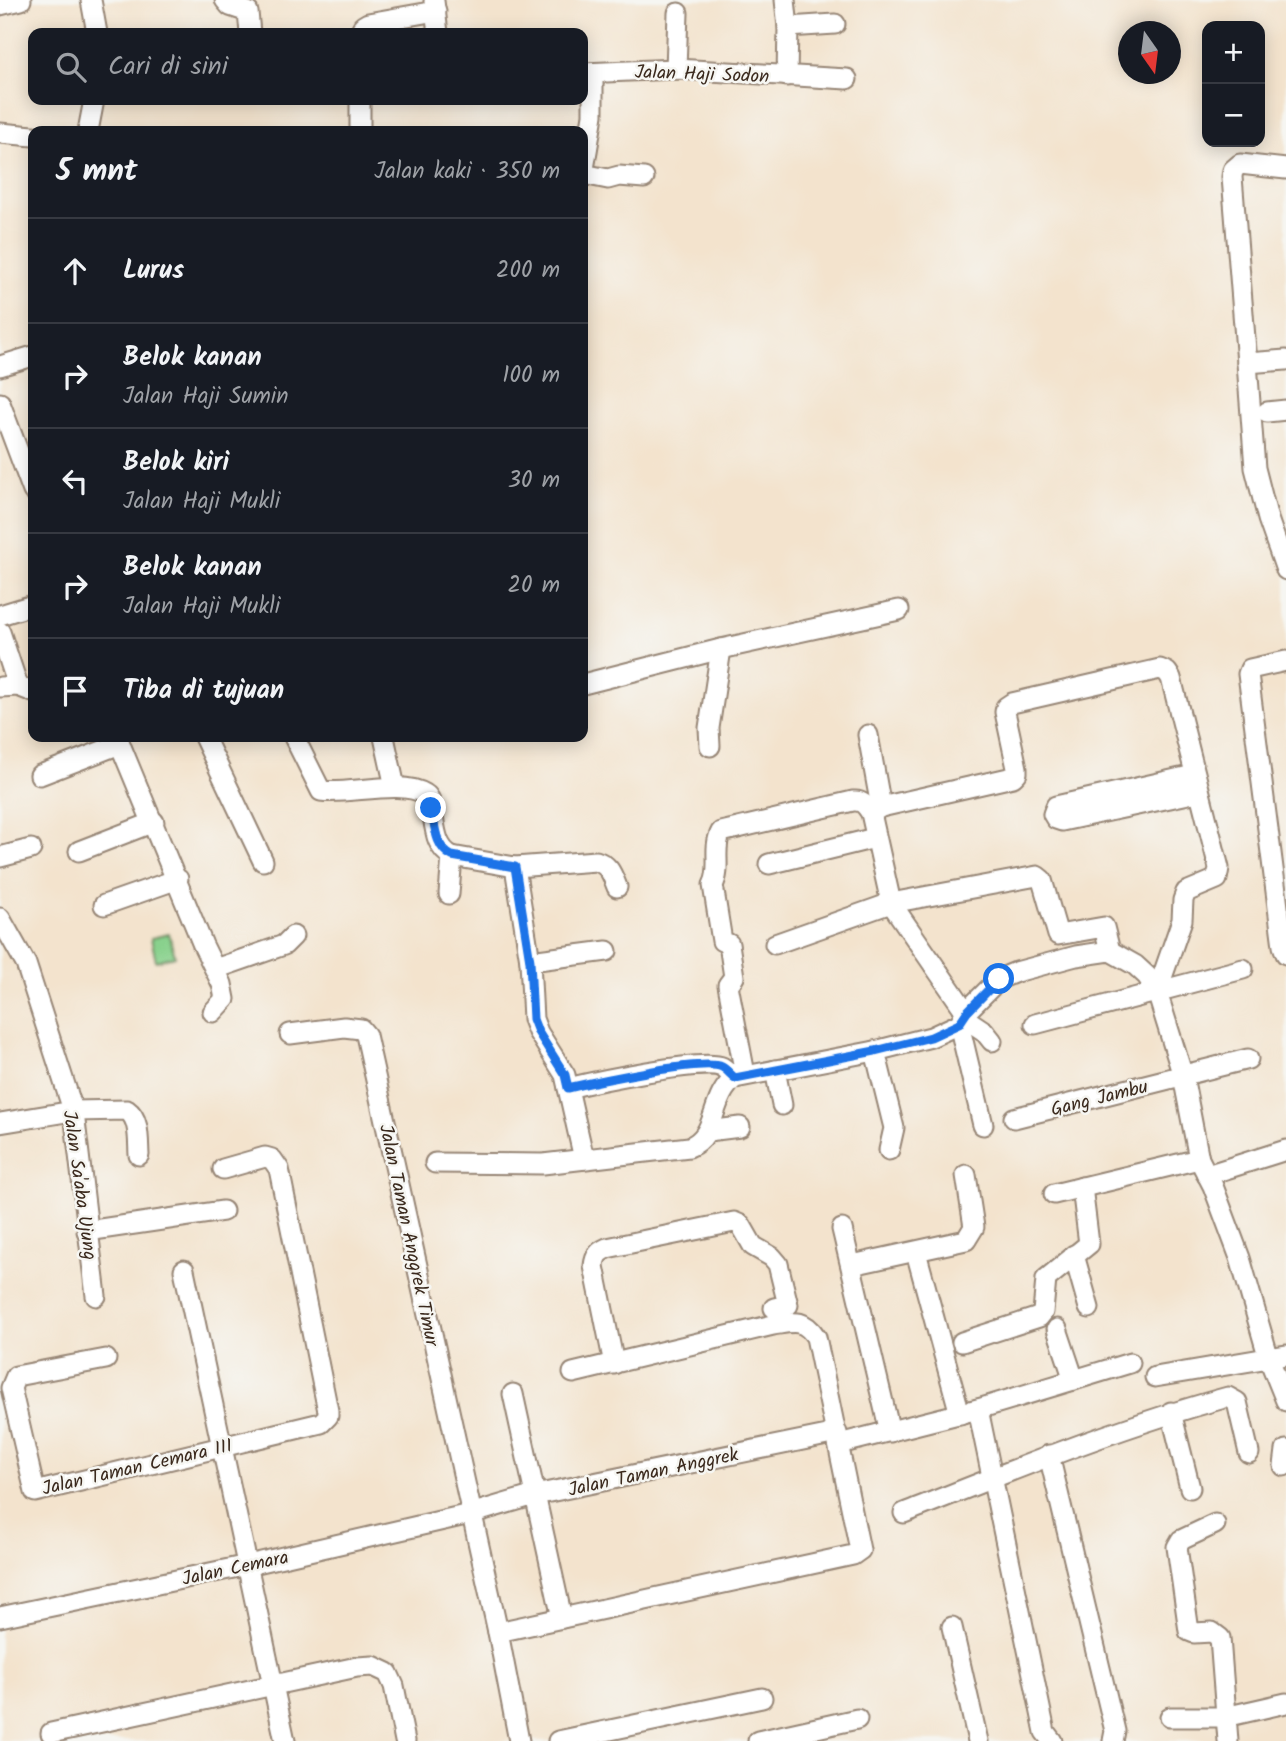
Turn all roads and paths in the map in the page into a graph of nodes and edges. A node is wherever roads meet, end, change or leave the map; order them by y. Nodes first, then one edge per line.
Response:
1 (21, 0) edge
2 (91, 0) edge
3 (225, 0) edge
4 (785, 0) edge
5 (0, 5) edge
6 (435, 6) edge
7 (678, 13) dead end
8 (835, 24) dead end
9 (788, 27) junction
10 (96, 28) edge
11 (250, 28) edge
12 (362, 28) edge
13 (437, 28) edge
14 (676, 69) junction
15 (588, 73) edge
16 (787, 76) junction
17 (847, 79) dead end
18 (92, 105) edge
19 (360, 105) edge
20 (89, 126) edge
21 (360, 126) edge
22 (0, 133) edge
23 (28, 136) edge
24 (588, 145) edge
25 (1286, 169) edge
26 (588, 176) edge
27 (644, 178) dead end
28 (28, 358) edge
29 (1286, 360) edge
30 (1247, 363) junction
31 (0, 366) edge
32 (0, 402) edge
33 (28, 478) edge
34 (1286, 570) edge
35 (28, 607) edge
36 (899, 610) dead end
37 (0, 615) edge
38 (0, 632) edge
39 (721, 649) junction
40 (1286, 661) edge
41 (588, 683) edge
42 (17, 688) edge
43 (868, 735) dead end
44 (114, 742) edge
45 (119, 742) edge
46 (206, 742) edge
47 (296, 742) edge
48 (385, 742) edge
49 (710, 746) dead end
50 (40, 775) dead end
51 (1196, 783) junction
52 (395, 787) junction
53 (876, 810) junction
54 (154, 822) junction
55 (875, 838) junction
56 (31, 849) dead end
57 (79, 851) dead end
58 (452, 856) junction
59 (0, 858) edge
60 (263, 861) dead end
61 (769, 864) dead end
62 (515, 867) junction
63 (178, 879) junction
64 (617, 887) dead end
65 (449, 894) dead end
66 (891, 903) junction
67 (104, 905) dead end
68 (0, 918) edge
69 (293, 936) dead end
70 (775, 944) dead end
71 (607, 951) dead end
72 (1110, 951) junction
73 (1286, 954) edge
74 (530, 961) junction
75 (1243, 969) dead end
76 (215, 970) junction
77 (1157, 992) junction
78 (213, 1012) dead end
79 (963, 1017) junction
80 (1035, 1024) dead end
81 (290, 1034) dead end
82 (992, 1041) dead end
83 (875, 1051) junction
84 (1248, 1059) dead end
85 (775, 1070) junction
86 (740, 1076) junction
87 (1183, 1076) junction
88 (568, 1088) junction
89 (782, 1105) dead end
90 (73, 1111) junction
91 (1014, 1118) dead end
92 (0, 1123) edge
93 (983, 1125) dead end
94 (740, 1127) dead end
95 (708, 1131) junction
96 (889, 1150) dead end
97 (1285, 1150) edge
98 (139, 1155) dead end
99 (584, 1159) junction
100 (435, 1163) dead end
101 (1203, 1167) junction
102 (223, 1169) dead end
103 (966, 1175) dead end
104 (1082, 1187) junction
105 (1054, 1194) dead end
106 (223, 1211) dead end
107 (842, 1228) dead end
108 (87, 1231) junction
109 (916, 1252) junction
110 (1074, 1255) junction
111 (852, 1265) junction
112 (184, 1270) dead end
113 (96, 1296) dead end
114 (774, 1308) dead end
115 (1088, 1308) dead end
116 (1056, 1329) dead end
117 (962, 1342) dead end
118 (1278, 1357) edge
119 (106, 1359) dead end
120 (1130, 1363) dead end
121 (614, 1364) junction
122 (573, 1373) dead end
123 (1155, 1377) dead end
124 (1074, 1380) junction
125 (513, 1394) dead end
126 (1286, 1401) edge
127 (969, 1412) junction
128 (1171, 1412) junction
129 (890, 1432) junction
130 (848, 1439) junction
131 (222, 1446) junction
132 (1249, 1453) dead end
133 (1049, 1455) junction
134 (994, 1478) junction
135 (1190, 1488) dead end
136 (535, 1495) junction
137 (904, 1513) dead end
138 (470, 1514) junction
139 (1215, 1524) dead end
140 (248, 1566) junction
141 (0, 1617) edge
142 (562, 1618) junction
143 (952, 1627) dead end
144 (498, 1632) junction
145 (274, 1685) junction
146 (762, 1698) dead end
147 (1286, 1703) edge
148 (1170, 1717) dead end
149 (1225, 1717) junction
150 (857, 1719) dead end
151 (51, 1733) dead end
152 (632, 1733) edge
153 (85, 1734) edge
154 (285, 1741) edge
155 (405, 1741) edge
156 (519, 1741) edge
157 (558, 1741) edge
158 (758, 1741) edge
159 (978, 1741) edge
160 (1052, 1741) edge
161 (1113, 1741) edge
162 (1228, 1741) edge

1 - 5 street
2 - 10 street
3 - 11 street
4 - 9 street, Jalan Haji Sodon
6 - 12 street
6 - 13 street
7 - 14 street
8 - 9 street
9 - 16 street, Jalan Haji Sodon
14 - 15 street, Jalan Haji Sodon
14 - 16 street, Jalan Haji Sodon
15 - 24 street
16 - 17 street
18 - 20 street
19 - 21 street
22 - 23 street
25 - 30 street
26 - 27 street
28 - 31 street
29 - 30 street
30 - 34 street
32 - 33 street
35 - 37 street
36 - 39 street
38 - 42 street
39 - 41 street
39 - 49 street
40 - 73 street
43 - 53 street
44 - 50 street
45 - 54 street
46 - 60 street
47 - 52 street
48 - 52 street
51 - 51 street
51 - 53 street
51 - 77 street
52 - 58 street
53 - 55 street
53 - 86 street
54 - 57 street
54 - 63 street
55 - 61 street
55 - 66 street
56 - 59 street
58 - 62 street
58 - 65 street
62 - 64 street
62 - 74 street
63 - 67 street
63 - 76 street
66 - 70 street
66 - 72 street
66 - 79 street
68 - 90 street, Jalan Sa'aba Ujung
69 - 76 street
71 - 74 street
72 - 77 street
72 - 79 street
74 - 88 street
75 - 77 street
76 - 78 street
77 - 80 street
77 - 87 street
79 - 82 street
79 - 83 street
79 - 93 street
81 - 138 street, Jalan Taman Anggrek Timur
83 - 85 street
83 - 96 street
84 - 87 street, Gang Jambu
85 - 86 street
85 - 89 street
86 - 88 street
86 - 95 street
87 - 91 street, Gang Jambu
87 - 101 street
88 - 99 street
90 - 92 street
90 - 98 street
90 - 108 street, Jalan Sa'aba Ujung
94 - 95 street
95 - 99 street
97 - 101 street
99 - 100 street
101 - 104 street
101 - 118 street
102 - 131 street, Jalan Taman Cemara III
103 - 109 street
104 - 105 street
104 - 110 street
106 - 108 street
107 - 111 street
108 - 113 street, Jalan Sa'aba Ujung
109 - 111 street
109 - 127 street
110 - 115 street
110 - 117 street
111 - 129 street
112 - 131 street
114 - 121 street
116 - 124 street
118 - 123 street
118 - 126 street
119 - 131 street, Jalan Taman Cemara III
120 - 124 street, Jalan Taman Anggrek
121 - 122 street
121 - 130 street
124 - 127 street, Jalan Taman Anggrek
125 - 136 street
127 - 129 street, Jalan Taman Anggrek
127 - 134 street
128 - 132 street
128 - 133 street
128 - 135 street
129 - 130 street, Jalan Taman Anggrek
130 - 136 street, Jalan Taman Anggrek
130 - 142 street
131 - 140 street
133 - 134 street
133 - 161 street
134 - 137 street
134 - 160 street
136 - 138 street, Jalan Taman Anggrek
136 - 142 street
138 - 140 street, Jalan Cemara
138 - 144 street
139 - 149 street
140 - 141 street, Jalan Cemara
140 - 145 street
142 - 144 street
143 - 159 street
144 - 156 street
145 - 153 street
145 - 154 street
145 - 155 street
146 - 152 street
147 - 149 street
148 - 149 street
149 - 162 street
150 - 158 street
151 - 153 street
152 - 157 street

